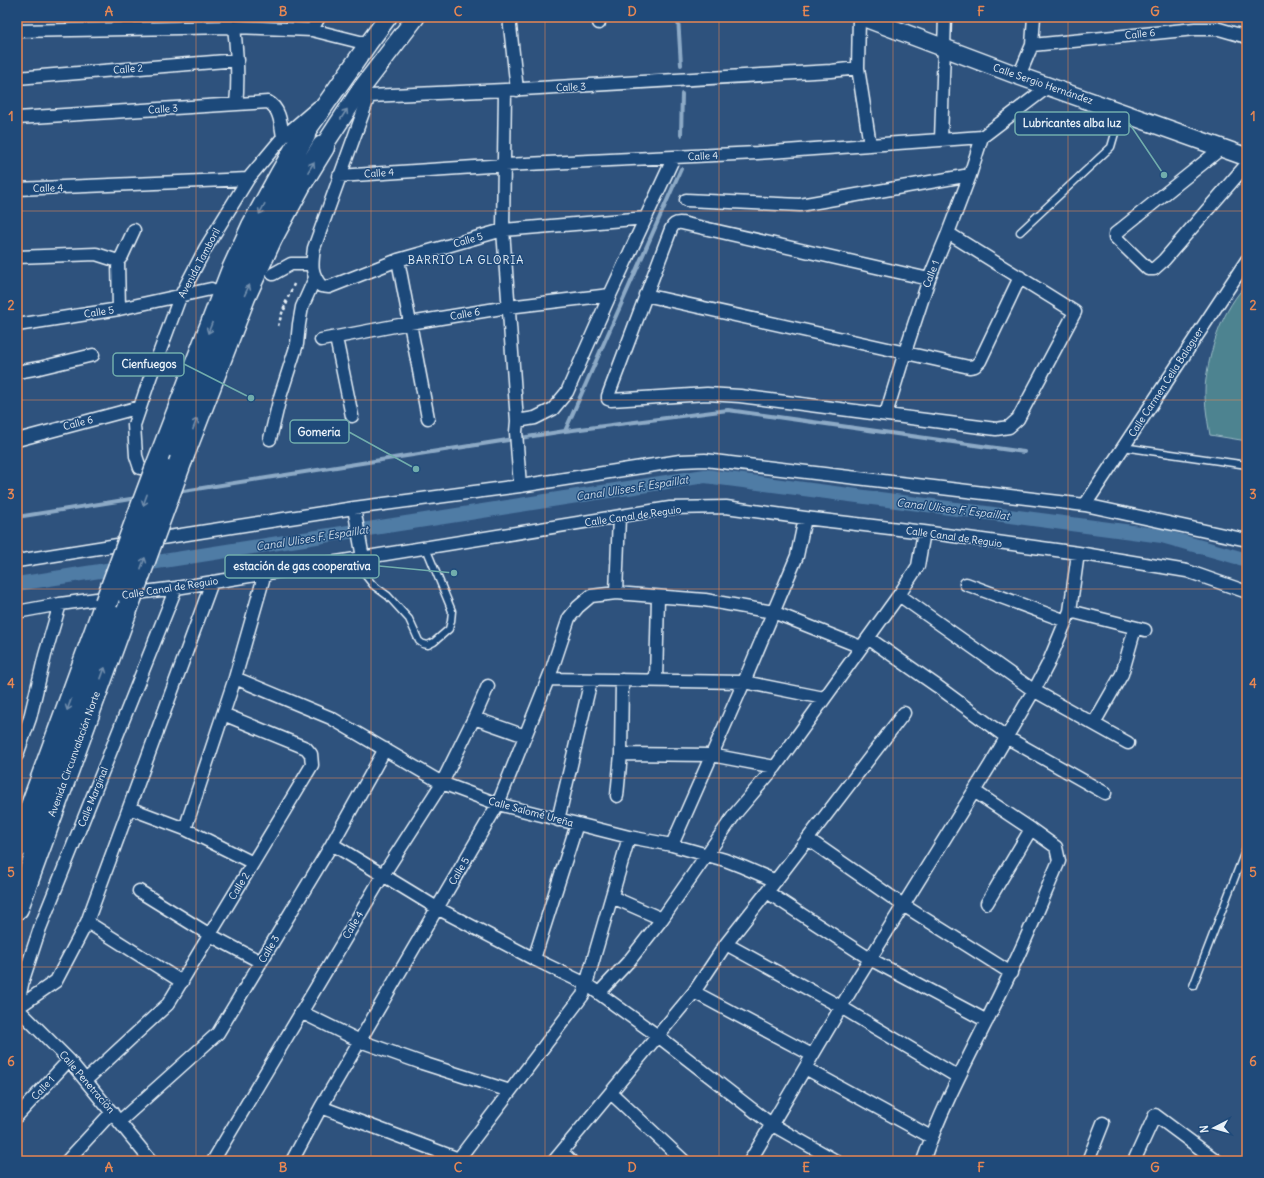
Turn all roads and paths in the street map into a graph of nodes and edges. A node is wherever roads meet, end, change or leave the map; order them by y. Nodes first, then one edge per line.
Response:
1 (319, 17) edge
2 (388, 17) edge
3 (416, 17) edge
4 (509, 17) edge
5 (859, 17) edge
6 (862, 17) edge
7 (945, 17) edge
8 (1034, 17) edge
9 (234, 27) junction
10 (17, 30) edge
11 (312, 30) junction
12 (1247, 37) edge
13 (368, 44) junction
14 (1032, 45) junction
15 (944, 48) junction
16 (238, 60) junction
17 (858, 68) junction
18 (1019, 76) junction
19 (17, 78) edge
20 (1049, 86) junction
21 (505, 90) junction
22 (517, 90) junction
23 (365, 92) junction
24 (236, 104) junction
25 (1122, 112) junction
26 (17, 118) edge
27 (294, 136) junction
28 (982, 137) junction
29 (941, 140) junction
30 (870, 145) junction
31 (323, 147) joint
32 (1223, 147) junction
33 (674, 157) junction
34 (1247, 157) edge
35 (1247, 164) edge
36 (504, 165) junction
37 (339, 176) junction
38 (970, 176) junction
39 (248, 179) junction
40 (17, 189) edge
41 (686, 200) dead end
42 (646, 218) junction
43 (134, 230) dead end
44 (504, 230) junction
45 (1020, 232) dead end
46 (948, 233) junction
47 (17, 257) edge
48 (398, 260) junction
49 (1247, 260) edge
50 (118, 261) junction
51 (312, 264) junction
52 (273, 274) dead end
53 (315, 278) junction
54 (1020, 278) junction
55 (929, 279) junction
56 (295, 282) joint
57 (211, 290) dead end
58 (610, 295) junction
59 (645, 295) junction
60 (180, 297) junction
61 (508, 307) junction
62 (119, 309) junction
63 (410, 323) junction
64 (17, 325) edge
65 (336, 338) junction
66 (321, 340) dead end
67 (905, 352) junction
68 (93, 355) dead end
69 (17, 372) edge
70 (140, 407) junction
71 (886, 414) junction
72 (352, 416) dead end
73 (428, 418) dead end
74 (516, 426) junction
75 (270, 439) dead end
76 (17, 440) edge
77 (1123, 447) junction
78 (1247, 465) edge
79 (149, 466) junction
80 (520, 486) junction
81 (1086, 505) junction
82 (356, 514) junction
83 (619, 517) junction
84 (805, 518) junction
85 (924, 532) junction
86 (1247, 540) edge
87 (426, 548) junction
88 (1078, 553) junction
89 (362, 554) junction
90 (17, 561) edge
91 (266, 573) junction
92 (212, 582) junction
93 (966, 584) dead end
94 (176, 588) junction
95 (1247, 592) edge
96 (616, 593) junction
97 (899, 595) junction
98 (658, 597) junction
99 (60, 604) junction
100 (17, 612) edge
101 (773, 612) junction
102 (1068, 616) junction
103 (864, 643) junction
104 (235, 678) junction
105 (548, 679) junction
106 (591, 680) junction
107 (622, 680) junction
108 (656, 680) junction
109 (744, 682) junction
110 (488, 686) dead end
111 (1034, 690) junction
112 (824, 698) junction
113 (223, 714) junction
114 (904, 714) dead end
115 (474, 718) junction
116 (1094, 724) junction
117 (525, 736) junction
118 (1006, 737) junction
119 (1128, 743) dead end
120 (385, 749) junction
121 (621, 754) junction
122 (17, 755) edge
123 (711, 755) junction
124 (775, 766) junction
125 (442, 783) junction
126 (974, 791) junction
127 (1105, 793) dead end
128 (617, 796) dead end
129 (498, 804) junction
130 (129, 808) junction
131 (558, 820) junction
132 (577, 824) junction
133 (185, 829) junction
134 (1031, 829) junction
135 (629, 837) junction
136 (808, 839) junction
137 (332, 844) junction
138 (672, 845) junction
139 (1247, 846) edge
140 (17, 847) edge
141 (706, 855) junction
142 (252, 863) junction
143 (383, 875) junction
144 (776, 881) junction
145 (139, 891) dead end
146 (767, 892) junction
147 (612, 897) junction
148 (987, 903) dead end
149 (903, 905) junction
150 (17, 908) edge
151 (437, 908) junction
152 (662, 919) junction
153 (87, 922) junction
154 (210, 935) junction
155 (726, 944) junction
156 (534, 959) junction
157 (870, 959) junction
158 (261, 962) junction
159 (1011, 973) junction
160 (182, 982) junction
161 (586, 984) junction
162 (1193, 986) dead end
163 (694, 992) junction
164 (599, 993) junction
165 (841, 1007) junction
166 (17, 1008) edge
167 (301, 1012) junction
168 (987, 1021) junction
169 (658, 1036) junction
170 (360, 1041) junction
171 (812, 1055) junction
172 (69, 1060) junction
173 (805, 1068) junction
174 (958, 1077) junction
175 (86, 1080) junction
176 (510, 1091) junction
177 (610, 1093) junction
178 (321, 1107) junction
179 (17, 1116) edge
180 (116, 1116) junction
181 (1103, 1123) dead end
182 (771, 1124) junction
183 (931, 1137) junction
184 (558, 1157) edge
185 (458, 1160) edge
186 (67, 1161) edge
187 (151, 1161) edge
188 (213, 1161) edge
189 (292, 1161) edge
190 (571, 1161) edge
191 (684, 1161) edge
192 (750, 1161) edge
193 (836, 1161) edge
194 (923, 1161) edge
195 (1088, 1161) edge
196 (1134, 1161) edge
197 (1217, 1161) edge

1 - 11 street
2 - 13 street
3 - 23 street
4 - 22 street
5 - 17 street
6 - 15 street, Calle Sergio Hernández
7 - 15 street
8 - 14 street
9 - 10 street
9 - 11 street
9 - 16 street
11 - 13 street
12 - 14 street, Calle 6
13 - 27 street
14 - 18 street
15 - 18 street, Calle Sergio Hernández
15 - 29 street
16 - 19 street, Calle 2
16 - 24 street
17 - 22 street, Calle 3
17 - 30 street
18 - 20 street, Calle Sergio Hernández
20 - 25 street, Calle Sergio Hernández
20 - 28 street
21 - 22 street, Calle 3
21 - 23 street, Calle 3
21 - 36 street
31 -> 23 street
23 - 37 street
24 - 26 street, Calle 3
24 - 27 street, Calle 3
25 - 32 street, Calle Sergio Hernández
25 - 45 lane
27 - 39 street, Avenida Tamboril
27 -> 79 highway
28 - 29 street, Calle 4
28 - 38 street, Calle 1
29 - 30 street, Calle 4
30 - 33 street, Calle 4
150 -> 31 highway, Avenida Circunvalación Norte, bridge
32 - 34 street, Calle Sergio Hernández
32 - 35 street
33 - 36 street, Calle 4
33 - 42 street
36 - 37 street, Calle 4
36 - 44 street
37 - 51 street
38 - 41 street
38 - 46 street, Calle 1
39 - 40 street, Calle 4
39 - 60 street, Avenida Tamboril
42 - 44 street, Calle 5
42 - 58 street
43 - 50 street
44 - 48 street, Calle 5
44 - 61 street
46 - 54 street
46 - 55 street, Calle 1
47 - 50 street
48 - 53 street, Calle 5
48 - 63 street
49 - 77 street, Calle Carmen Celia Balaguer
50 - 62 street
51 - 52 street
51 - 53 street
53 - 75 street
54 - 67 street
54 - 71 street
55 - 59 street
55 - 67 street, Calle 1
56 - 56 path
57 - 60 street, Calle 5
58 - 61 street, Calle 6
58 - 74 street
59 - 67 street
59 - 71 street
60 - 62 street, Calle 5
60 - 70 street, Avenida Tamboril
61 - 63 street, Calle 6
61 - 74 street
62 - 64 street, Calle 5
63 - 65 street, Calle 6
63 - 73 street
65 - 66 street, Calle 6
65 - 72 street
67 - 71 street, Calle 1
68 - 69 street
70 - 76 street, Calle 6
70 - 79 street, Avenida Tamboril
74 - 80 street
77 - 78 lane
77 - 81 street, Calle Carmen Celia Balaguer
79 -> 140 highway, bridge
80 - 81 street
80 - 82 street
81 - 86 street
82 - 89 street
82 - 90 street
83 - 84 street, Calle Canal de Reguio
83 - 87 street, Calle Canal de Reguio
83 - 96 street
84 - 85 street, Calle Canal de Reguio
84 - 101 street
85 - 88 street, Calle Canal de Reguio
85 - 97 street
87 - 89 street, Calle Canal de Reguio
87 - 89 lane
88 - 95 street, Calle Canal de Reguio
88 - 102 street
89 - 91 street, Calle Canal de Reguio
91 - 92 street, Calle Canal de Reguio
91 - 104 street
92 - 94 street, Calle Canal de Reguio
92 - 130 street
93 - 102 street
94 - 99 street, Calle Canal de Reguio
94 - 166 street, Calle Marginal
96 - 98 street, Calle 5
96 - 105 street, Calle 5
97 - 103 street
97 - 111 street
98 - 101 street, Calle 5
98 - 108 street
99 - 100 street, Calle Canal de Reguio
99 - 122 street
101 - 103 street, Calle 5
101 - 109 street
102 - 111 street
102 - 116 street
103 - 112 street
103 - 118 street, Calle 5
104 - 113 street
104 - 120 street, Calle Salomé Ureña
105 - 106 street
105 - 117 street, Calle 5
106 - 107 street
106 - 131 street
107 - 108 street
107 - 121 street
108 - 109 street
109 - 112 street
109 - 123 street
110 - 115 street, Calle 4
111 - 116 street
111 - 118 street
112 - 124 street
113 - 133 street
113 - 142 street, Calle 2
114 - 136 street
115 - 117 street
115 - 125 street, Calle 4
116 - 119 street
117 - 129 street, Calle 5
118 - 126 street
118 - 127 street, Calle 5
120 - 125 street, Calle Salomé Ureña
120 - 137 street, Calle 3
121 - 123 street
121 - 128 street
123 - 124 street
123 - 138 street
124 - 141 street
125 - 129 street, Calle Salomé Ureña
125 - 143 street, Calle 4
126 - 134 street
126 - 149 street
129 - 131 street, Calle Salomé Ureña
129 - 151 street, Calle 5
130 - 133 street
130 - 153 street
131 - 132 street, Calle Salomé Ureña
132 - 135 street, Calle Salomé Ureña
132 - 156 street
133 - 142 street
134 - 148 street
134 - 159 street
135 - 138 street, Calle Salomé Ureña
135 - 147 street
136 - 144 street
136 - 149 street
137 - 143 street
137 - 158 street, Calle 3
138 - 141 street, Calle Salomé Ureña
139 - 162 lane
141 - 144 street, Calle Salomé Ureña
141 - 152 street
142 - 154 street, Calle 2
143 - 151 street
143 - 167 street, Calle 4
144 - 146 street
145 - 154 street
146 - 155 street
146 - 157 street
147 - 152 street
147 - 161 street
149 - 157 street
149 - 159 street
151 - 156 street
151 - 170 street, Calle 5
152 - 164 street
153 - 160 street
153 - 166 street
154 - 158 street
154 - 160 street, Calle 2
155 - 163 street
155 - 165 street
156 - 161 street
157 - 165 street
157 - 168 street
158 - 180 street, Calle 3
159 - 168 street
160 - 175 street, Calle 2
161 - 164 street
161 - 176 street
163 - 169 street
163 - 171 street
164 - 169 street
165 - 171 street
165 - 174 street
166 - 172 street, Calle Penetración
167 - 170 street
167 - 188 street, Calle 4
168 - 174 street
169 - 177 street
169 - 182 street
170 - 176 street
170 - 178 street, Calle 5
171 - 173 street
172 - 175 street, Calle Penetración
172 - 179 street, Calle 1
173 - 182 street
173 - 183 street
174 - 183 street
175 - 180 street, Calle Penetración
176 - 185 street
177 - 184 street
177 - 191 street
178 - 185 street
178 - 189 street, Calle 5
180 - 186 street, Calle 3
180 - 187 street, Calle Penetración
181 - 195 street
182 - 192 street
182 - 193 street
183 - 194 street
184 - 190 street
196 - 197 street

